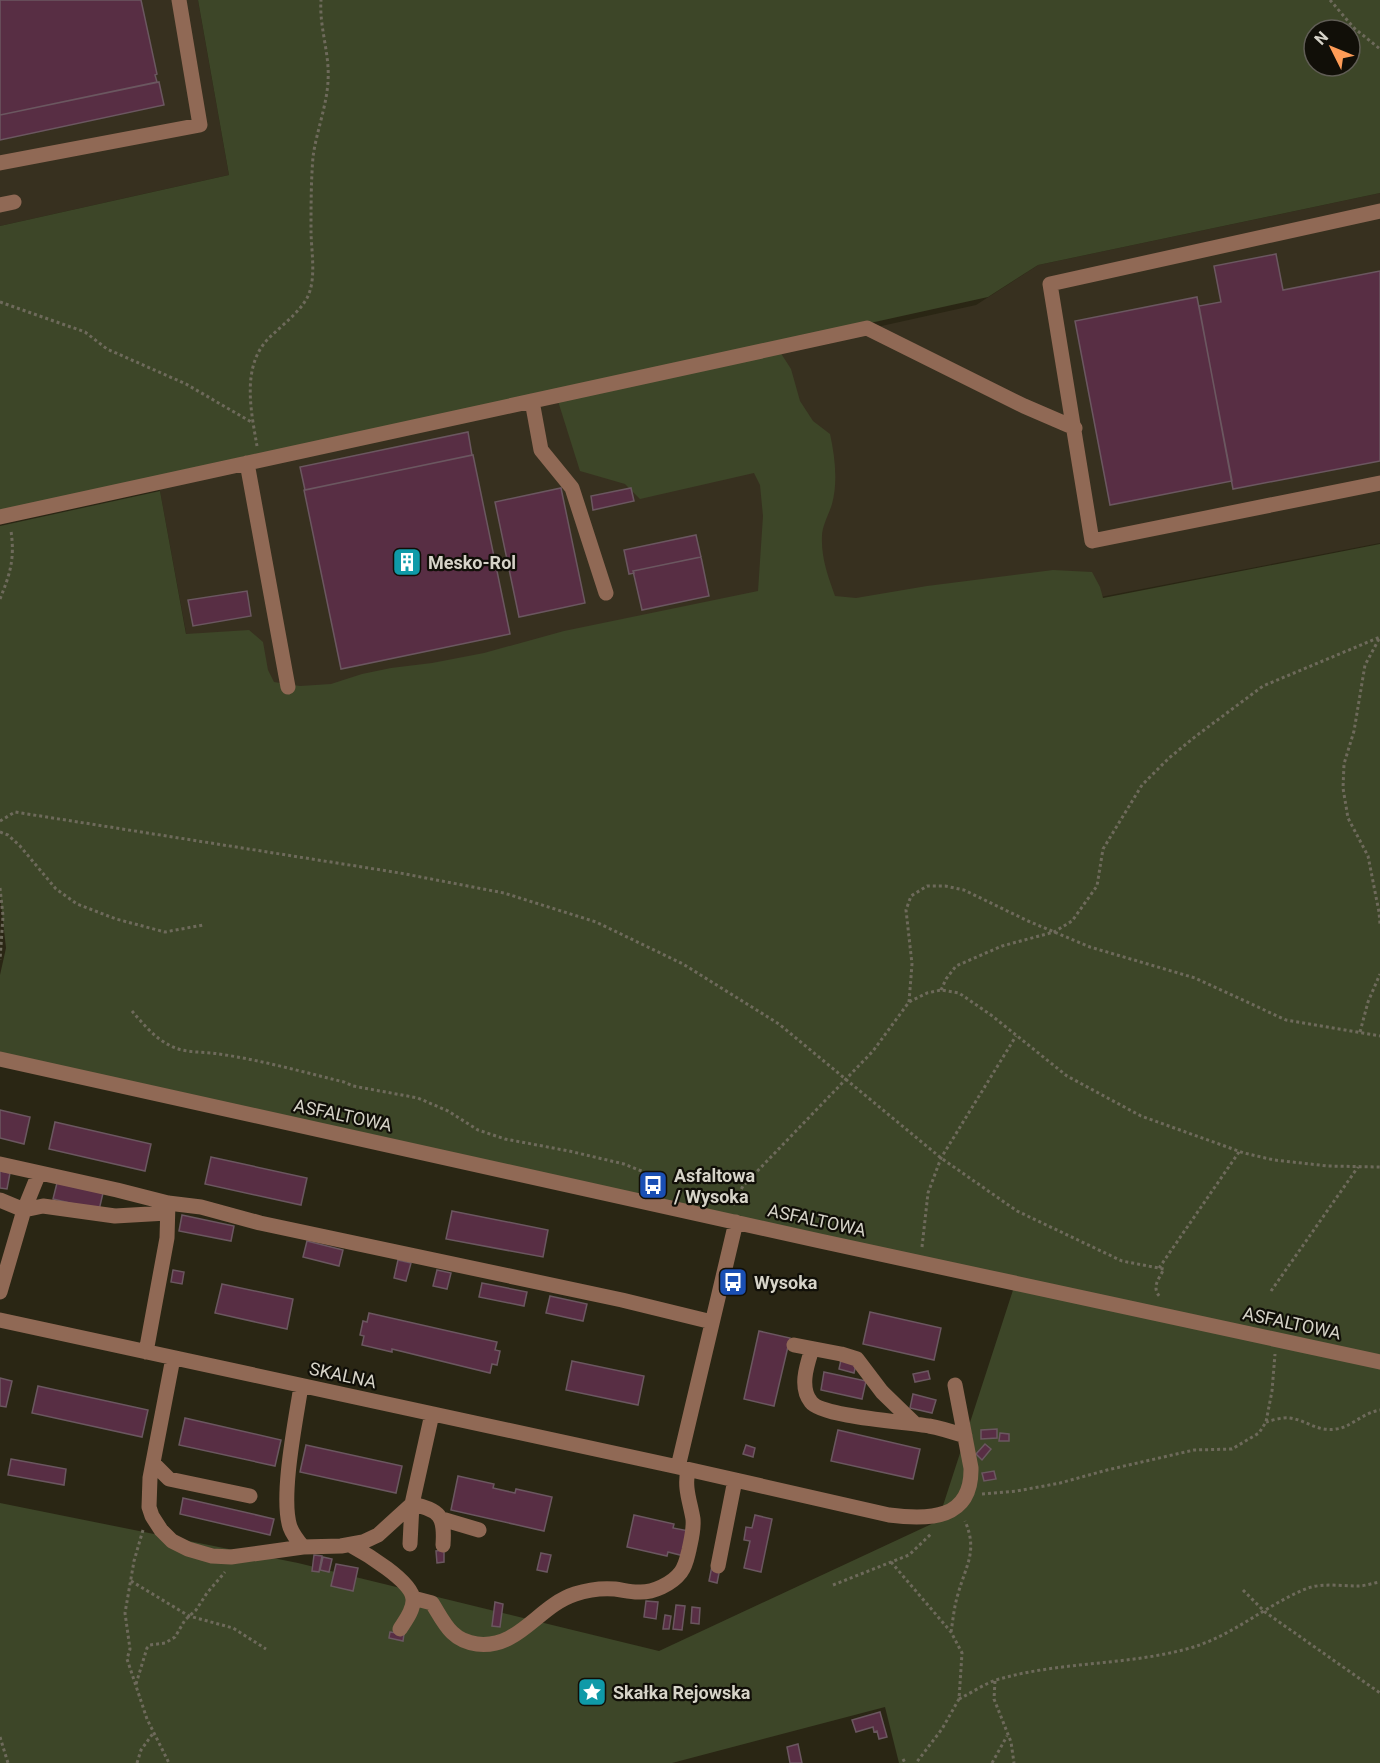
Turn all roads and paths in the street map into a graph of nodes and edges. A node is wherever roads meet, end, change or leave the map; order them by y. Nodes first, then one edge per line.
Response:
1 (179, 0) edge
2 (321, 0) edge
3 (1330, 0) edge
4 (1380, 49) edge
5 (0, 163) edge
6 (1380, 211) edge
7 (0, 302) edge
8 (532, 401) junction
9 (253, 423) junction
10 (1075, 428) junction
11 (253, 461) junction
12 (1380, 483) edge
13 (4, 516) edge
14 (606, 593) dead end
15 (0, 599) edge
16 (1380, 637) edge
17 (288, 687) dead end
18 (0, 821) edge
19 (0, 832) edge
20 (0, 888) edge
21 (1380, 924) edge
22 (203, 925) dead end
23 (1054, 932) junction
24 (1, 948) edge
25 (0, 960) edge
26 (1380, 974) edge
27 (941, 990) junction
28 (909, 1002) junction
29 (132, 1011) dead end
30 (1360, 1032) junction
31 (1016, 1036) junction
32 (1380, 1036) edge
33 (0, 1059) edge
34 (846, 1079) junction
35 (1239, 1152) junction
36 (941, 1158) junction
37 (0, 1164) edge
38 (1358, 1167) junction
39 (1380, 1167) edge
40 (39, 1173) junction
41 (665, 1190) dead end
42 (0, 1200) edge
43 (733, 1205) dead end
44 (167, 1208) junction
45 (24, 1210) junction
46 (736, 1222) junction
47 (922, 1247) dead end
48 (1159, 1268) junction
49 (1271, 1291) dead end
50 (0, 1292) edge
51 (1162, 1299) dead end
52 (0, 1320) edge
53 (712, 1322) junction
54 (1276, 1340) junction
55 (794, 1345) dead end
56 (812, 1348) junction
57 (146, 1352) junction
58 (173, 1358) junction
59 (1380, 1362) edge
60 (955, 1385) dead end
61 (301, 1386) junction
62 (879, 1388) junction
63 (1380, 1410) edge
64 (432, 1414) junction
65 (874, 1418) junction
66 (1266, 1422) junction
67 (915, 1424) junction
68 (965, 1436) junction
69 (153, 1463) junction
70 (683, 1469) junction
71 (735, 1480) junction
72 (249, 1496) dead end
73 (412, 1504) junction
74 (957, 1504) junction
75 (149, 1507) junction
76 (442, 1520) junction
77 (479, 1530) dead end
78 (378, 1535) junction
79 (410, 1544) dead end
80 (350, 1545) junction
81 (443, 1545) dead end
82 (303, 1546) junction
83 (247, 1554) junction
84 (379, 1562) junction
85 (891, 1562) junction
86 (718, 1566) dead end
87 (131, 1581) junction
88 (1380, 1582) edge
89 (832, 1585) dead end
90 (1243, 1590) dead end
91 (414, 1598) junction
92 (1265, 1612) junction
93 (189, 1616) junction
94 (400, 1629) dead end
95 (951, 1632) junction
96 (266, 1650) dead end
97 (995, 1681) junction
98 (136, 1686) junction
99 (1380, 1693) edge
100 (959, 1699) junction
101 (154, 1732) junction
102 (1008, 1735) junction
103 (0, 1737) edge
104 (8, 1763) edge
105 (137, 1763) edge
106 (169, 1763) edge
107 (916, 1763) edge
108 (992, 1763) edge
109 (1014, 1763) edge

1 - 5 street
2 - 9 path
3 - 4 path
6 - 10 street
7 - 9 path
8 - 10 street
8 - 11 street
8 - 14 street
9 - 11 path
10 - 12 street
11 - 13 street
11 - 17 street
13 - 15 path
16 - 21 path
16 - 23 path
18 - 34 path
19 - 22 path
20 - 24 path
23 - 27 path
23 - 28 path
23 - 30 path
24 - 25 path
26 - 30 path
27 - 28 path
27 - 31 path
28 - 34 path
29 - 41 path
30 - 32 path
31 - 35 path
31 - 36 path
33 - 46 street, ASFALTOWA
34 - 36 path
34 - 43 path
35 - 38 path
35 - 48 path
36 - 47 path
36 - 48 path
37 - 40 street
38 - 39 path
38 - 49 path
40 - 44 street
40 - 45 street
42 - 45 street
44 - 45 street
44 - 53 street
44 - 57 street
45 - 50 street
46 - 53 street
46 - 54 street, ASFALTOWA
48 - 51 path
52 - 57 street, SKALNA
53 - 70 street
54 - 59 street, ASFALTOWA
54 - 66 path
55 - 56 street
56 - 62 street
56 - 65 street
57 - 58 street, SKALNA
58 - 61 street, SKALNA
58 - 69 street
60 - 68 street
61 - 64 street, SKALNA
61 - 82 street
62 - 65 street
62 - 67 street
63 - 66 path
64 - 70 street, SKALNA
64 - 73 street
65 - 67 street
66 - 74 path
67 - 68 street
68 - 74 street
69 - 72 street
69 - 75 street
70 - 71 street, SKALNA
70 - 91 street
71 - 74 street, SKALNA
71 - 86 street
73 - 76 street
73 - 78 street
73 - 79 street
74 - 85 path
74 - 95 path
75 - 83 street
75 - 87 path
76 - 77 street
76 - 81 street
78 - 80 street
78 - 84 street
80 - 82 street
80 - 84 street
82 - 83 street
83 - 93 path
84 - 91 street
85 - 89 path
85 - 95 path
87 - 93 path
87 - 98 path
88 - 92 path
90 - 92 path
91 - 94 street
92 - 97 path
92 - 99 path
93 - 96 path
93 - 98 path
95 - 100 path
97 - 100 path
97 - 102 path
98 - 101 path
100 - 107 path
101 - 105 path
101 - 106 path
102 - 108 path
102 - 109 path
103 - 104 path

